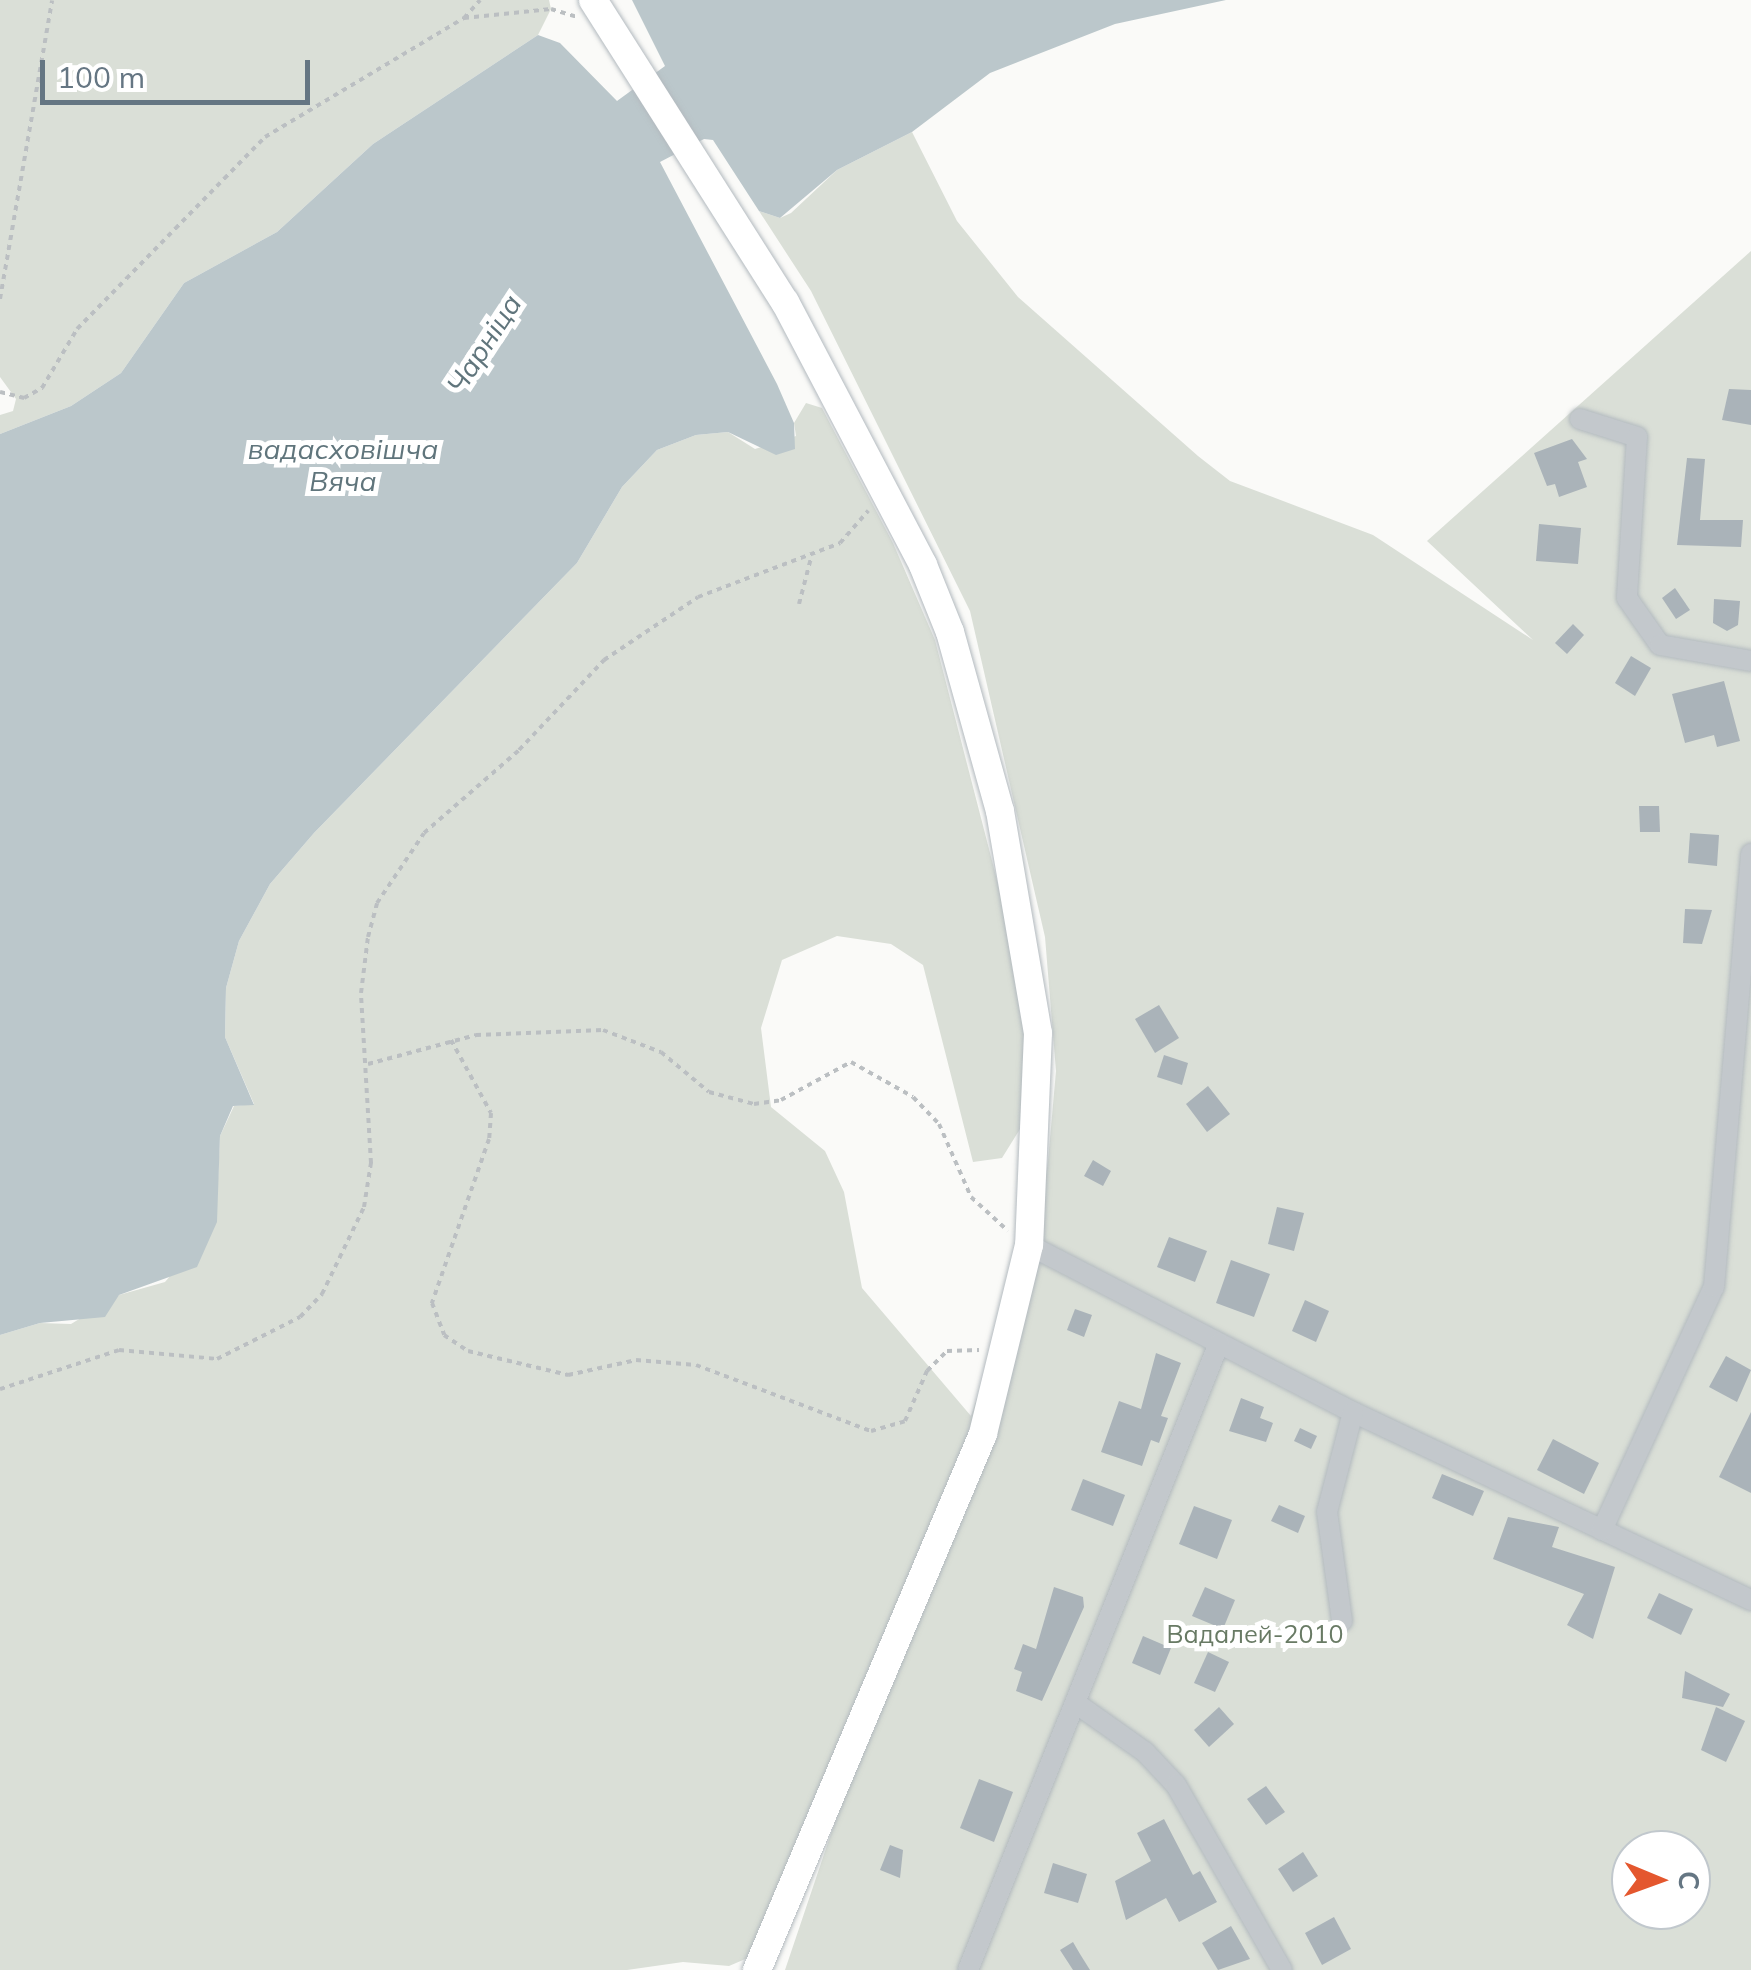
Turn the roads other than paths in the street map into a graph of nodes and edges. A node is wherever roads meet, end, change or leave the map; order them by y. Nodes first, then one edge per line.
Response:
1 (593, 0) edge
2 (1580, 419) dead end
3 (1751, 661) edge
4 (1751, 854) edge
5 (1029, 1244) junction
6 (1218, 1344) junction
7 (1353, 1412) junction
8 (1602, 1530) junction
9 (1751, 1600) edge
10 (1342, 1621) dead end
11 (1077, 1704) junction
12 (757, 1970) edge
13 (968, 1970) edge
14 (1282, 1970) edge

1 - 5 street
2 - 3 street
4 - 8 street
5 - 6 street
5 - 12 street
6 - 7 street
6 - 11 street
7 - 8 street
7 - 10 street
8 - 9 street
11 - 13 street
11 - 14 street

